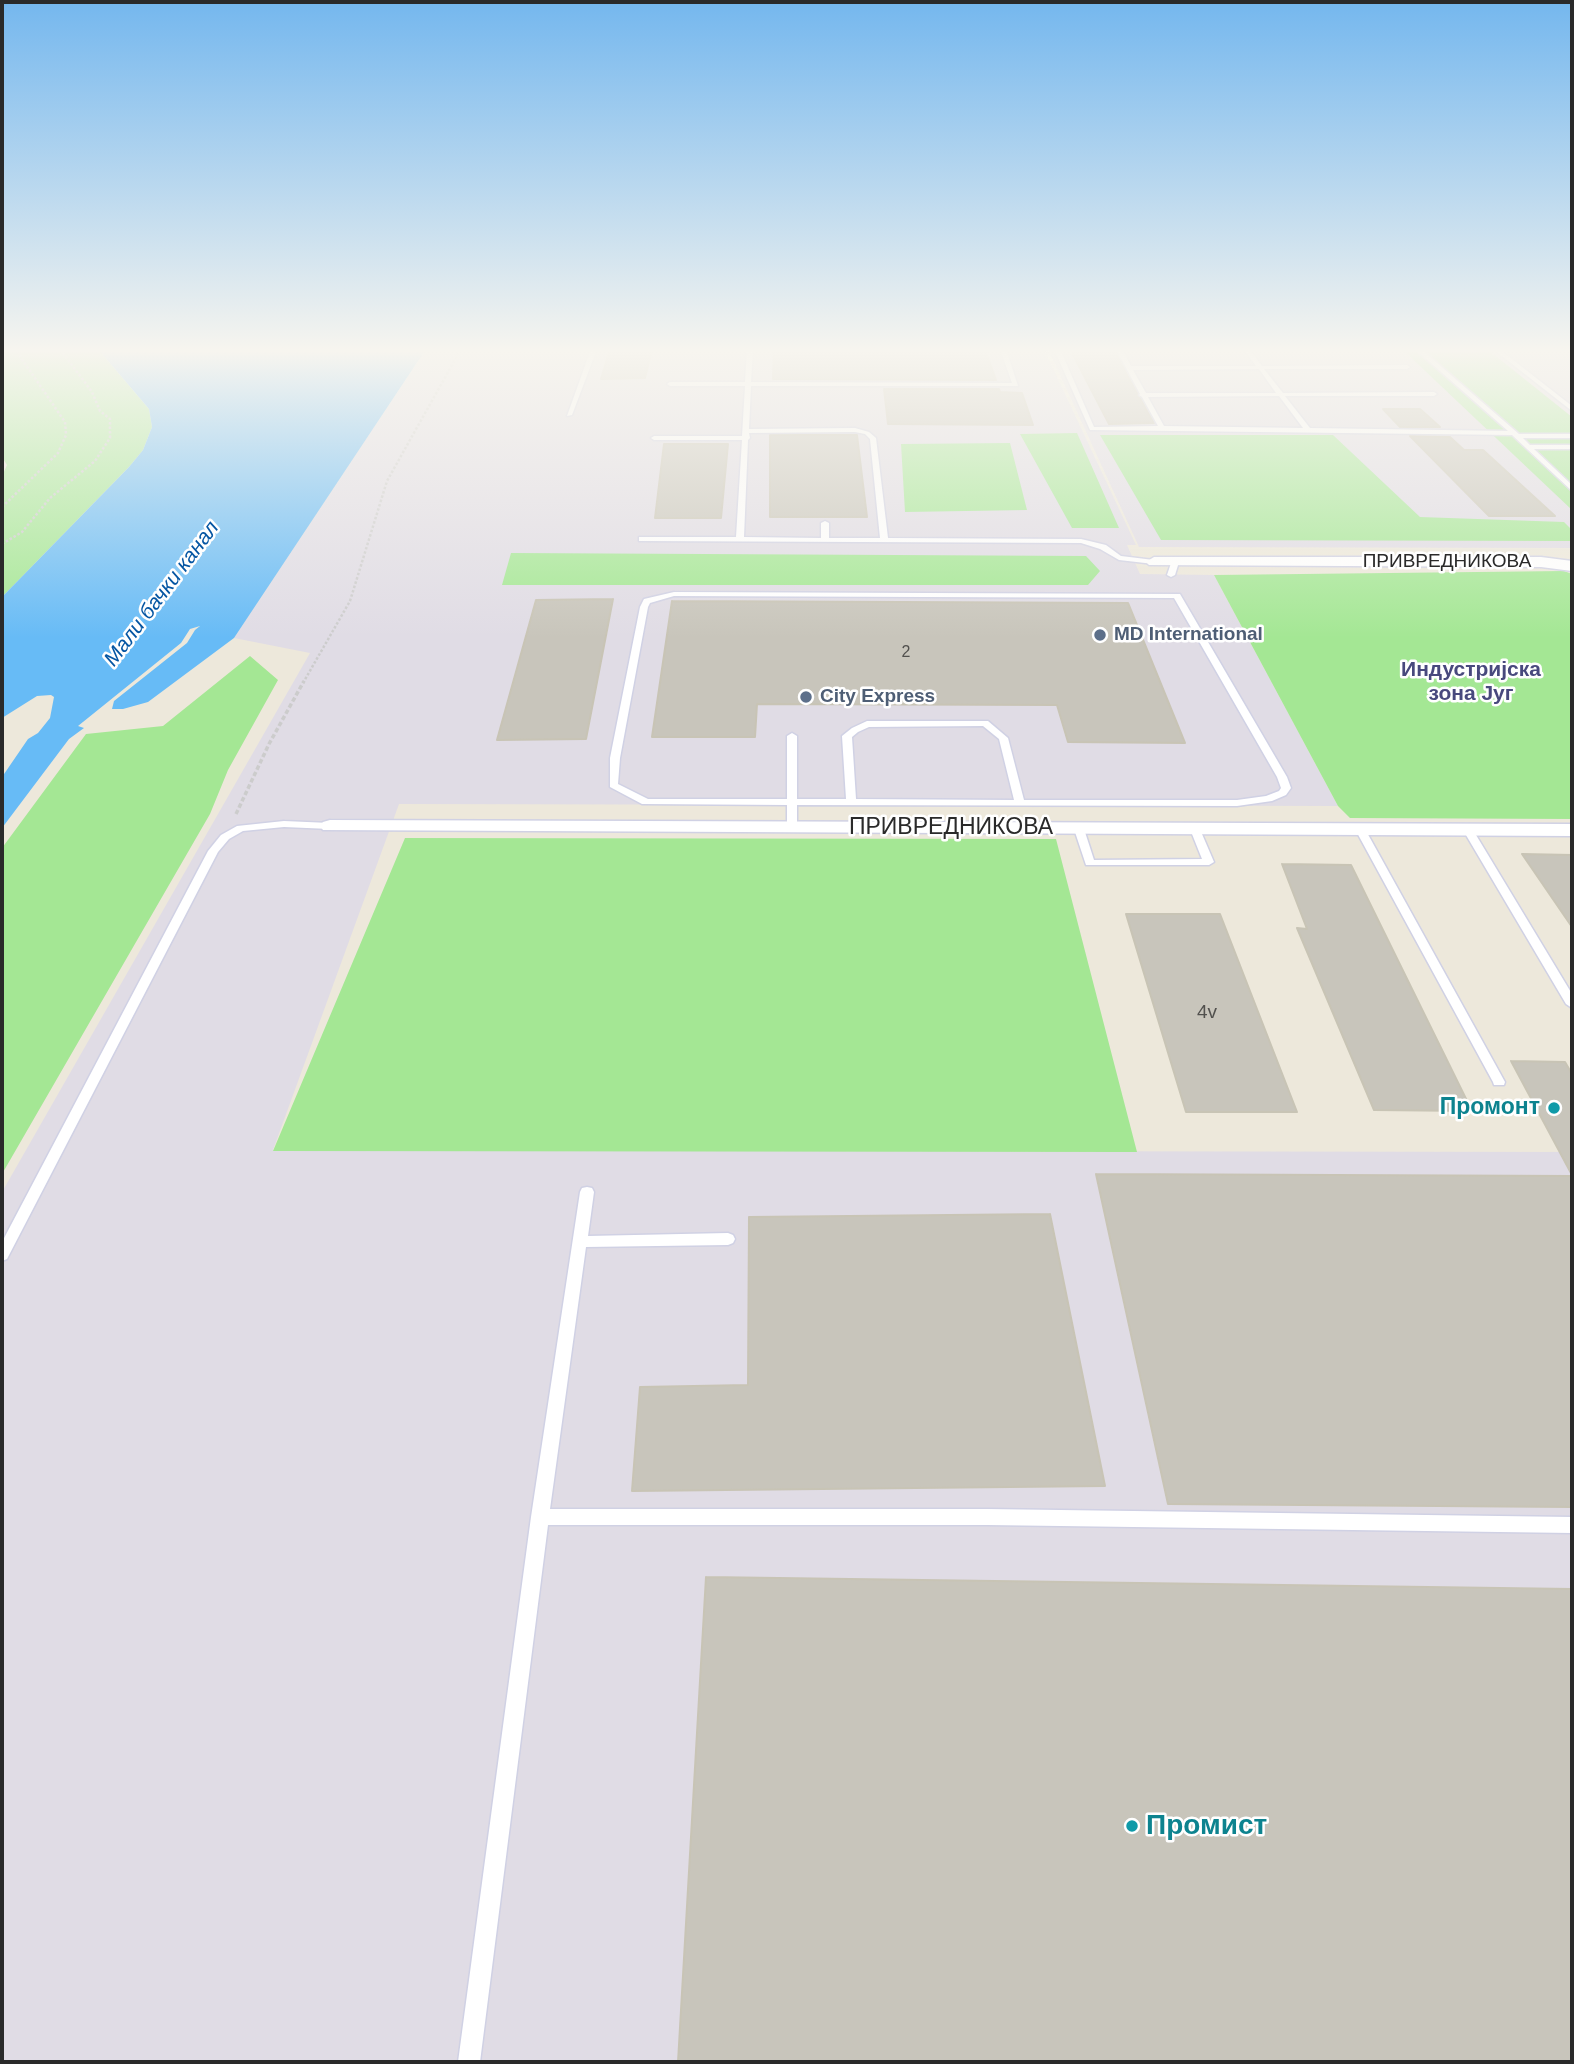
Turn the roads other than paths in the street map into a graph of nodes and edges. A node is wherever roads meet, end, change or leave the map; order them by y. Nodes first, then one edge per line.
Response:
1 (747, 445) edge
2 (874, 445) edge
3 (1528, 447) joint
4 (1572, 447) edge
5 (1572, 489) edge
6 (825, 523) dead end
7 (642, 539) dead end
8 (740, 539) junction
9 (825, 539) junction
10 (884, 539) junction
11 (1154, 562) joint
12 (1572, 566) edge
13 (792, 736) dead end
14 (792, 801) junction
15 (851, 802) junction
16 (1020, 804) junction
17 (330, 826) joint
18 (792, 828) junction
19 (1080, 828) junction
20 (1195, 829) junction
21 (1360, 830) junction
22 (1468, 830) junction
23 (1572, 830) edge
24 (1572, 1004) edge
25 (1500, 1082) dead end
26 (587, 1192) dead end
27 (728, 1240) dead end
28 (580, 1242) junction
29 (2, 1255) edge
30 (540, 1517) junction
31 (1572, 1525) edge
32 (469, 2062) edge

1 - 8 lane
2 - 10 lane
3 - 4 lane
3 - 5 lane
6 - 9 lane
7 - 8 lane
8 - 9 lane
9 - 10 lane
10 - 11 lane
11 - 12 street, ПРИВРЕДНИКОВА
13 - 14 lane
14 - 15 lane
14 - 16 lane
14 - 18 lane
15 - 16 lane
15 - 16 lane
17 - 18 street, ПРИВРЕДНИКОВА
17 - 29 lane
18 - 19 street, ПРИВРЕДНИКОВА
19 - 20 street, ПРИВРЕДНИКОВА
19 - 20 lane
20 - 21 street, ПРИВРЕДНИКОВА
21 - 22 street, ПРИВРЕДНИКОВА
21 - 25 lane
22 - 23 street, ПРИВРЕДНИКОВА
22 - 24 lane
26 - 28 lane
27 - 28 lane
28 - 30 lane
30 - 31 lane
30 - 32 lane

